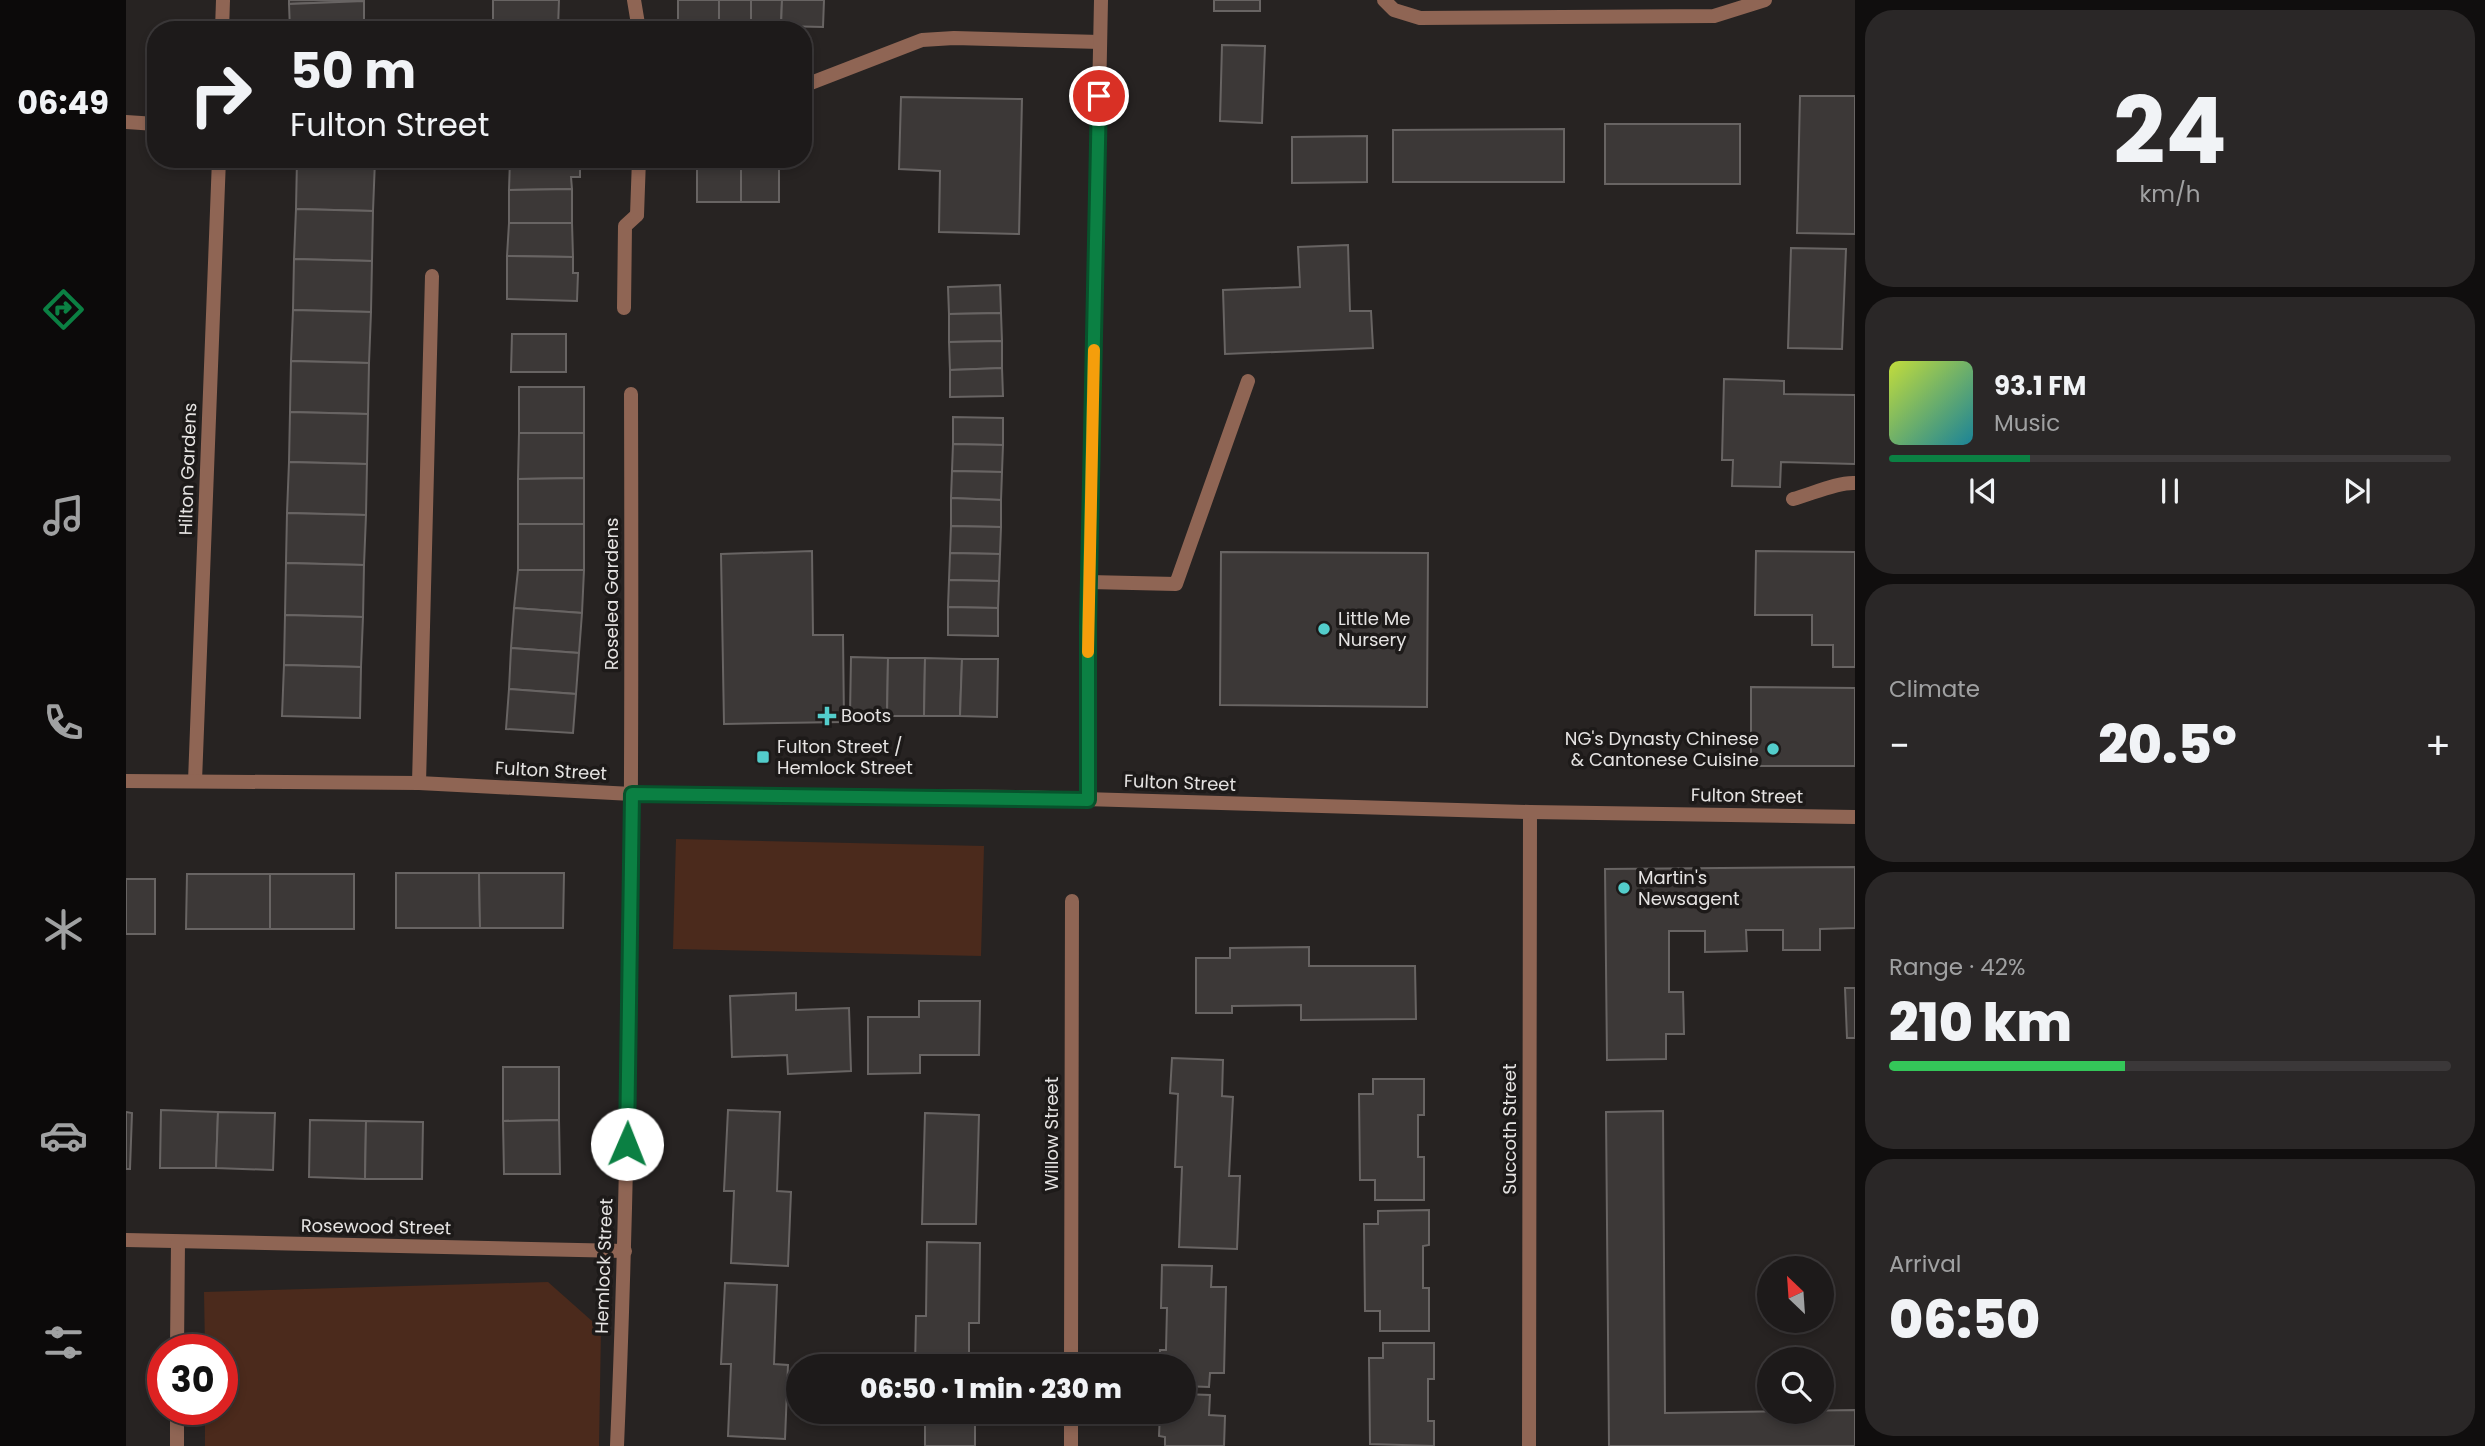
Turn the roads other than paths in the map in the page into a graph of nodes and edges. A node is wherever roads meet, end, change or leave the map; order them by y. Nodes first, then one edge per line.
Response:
1 (223, 0) edge
2 (634, 0) edge
3 (1101, 0) edge
4 (1384, 0) edge
5 (1765, 0) edge
6 (222, 21) edge
7 (638, 21) edge
8 (1100, 42) junction
9 (812, 83) edge
10 (126, 122) edge
11 (147, 123) edge
12 (219, 168) edge
13 (639, 168) edge
14 (432, 276) dead end
15 (624, 308) dead end
16 (1248, 381) dead end
17 (631, 394) dead end
18 (1855, 483) edge
19 (1793, 499) dead end
20 (1089, 582) junction
21 (126, 780) edge
22 (195, 781) junction
23 (419, 783) junction
24 (632, 794) junction
25 (1088, 800) junction
26 (1530, 811) junction
27 (1855, 817) edge
28 (1072, 901) dead end
29 (126, 1240) edge
30 (178, 1242) junction
31 (625, 1251) junction
32 (177, 1334) edge
33 (1071, 1354) edge
34 (1071, 1424) edge
35 (177, 1425) edge
36 (177, 1446) edge
37 (617, 1446) edge
38 (1071, 1446) edge
39 (1529, 1446) edge

1 - 6 street
2 - 7 street
3 - 8 street
4 - 5 street
8 - 9 street
8 - 20 street
10 - 11 street
12 - 22 street, Hilton Gardens
13 - 15 street
14 - 23 street
16 - 20 street
17 - 24 street, Roselea Gardens
18 - 19 street
20 - 25 street
21 - 22 street, Fulton Street
22 - 23 street, Fulton Street
23 - 24 street, Fulton Street
24 - 25 street, Fulton Street
24 - 31 street, Hemlock Street
25 - 26 street, Fulton Street
26 - 27 street, Fulton Street
26 - 39 street, Succoth Street
28 - 33 street, Willow Street
29 - 30 street, Rosewood Street
30 - 31 street, Rosewood Street
30 - 32 street
31 - 37 street, Hemlock Street
34 - 38 street
35 - 36 street

